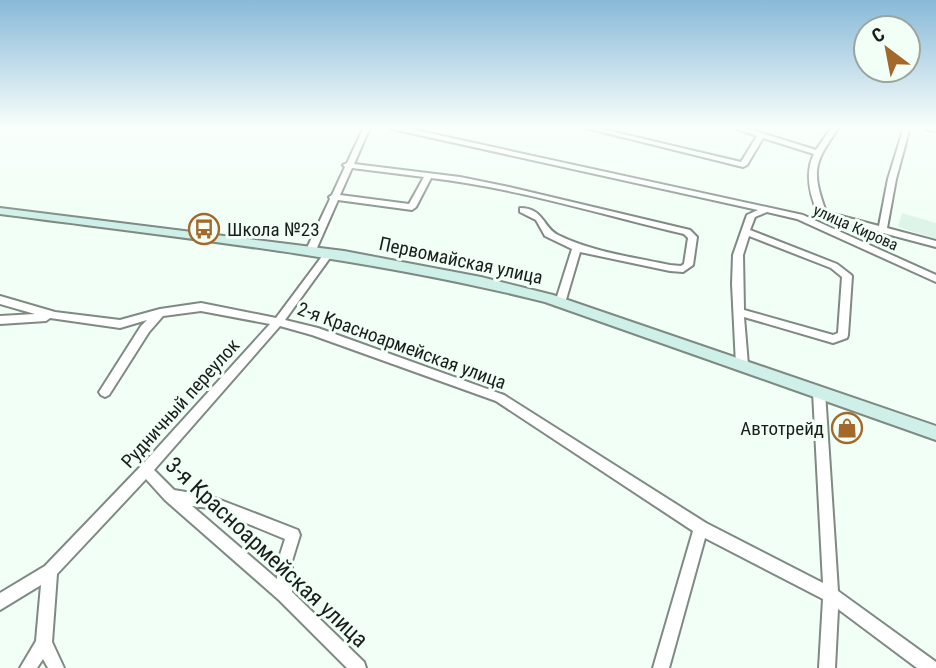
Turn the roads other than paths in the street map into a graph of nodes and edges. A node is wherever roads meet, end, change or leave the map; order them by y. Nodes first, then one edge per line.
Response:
1 (351, 158) edge
2 (538, 158) edge
3 (715, 158) edge
4 (747, 158) edge
5 (815, 158) edge
6 (898, 158) edge
7 (347, 165) junction
8 (428, 176) junction
9 (333, 197) junction
10 (523, 210) dead end
11 (769, 210) junction
12 (0, 211) edge
13 (822, 214) junction
14 (800, 217) junction
15 (883, 229) junction
16 (746, 232) junction
17 (936, 244) edge
18 (577, 248) junction
19 (310, 250) junction
20 (329, 253) junction
21 (936, 279) edge
22 (0, 300) edge
23 (560, 303) junction
24 (739, 312) junction
25 (160, 313) junction
26 (55, 316) junction
27 (0, 320) edge
28 (278, 322) junction
29 (742, 365) junction
30 (105, 392) dead end
31 (819, 392) junction
32 (936, 433) edge
33 (146, 470) junction
34 (170, 495) junction
35 (701, 528) junction
36 (50, 571) junction
37 (284, 595) junction
38 (831, 595) junction
39 (0, 602) edge
40 (44, 643) junction
41 (28, 668) edge
42 (56, 668) edge
43 (358, 668) edge
44 (661, 668) edge
45 (827, 668) edge
46 (930, 668) edge

1 - 7 street
2 - 11 street, улица Кирова
3 - 4 street
5 - 13 street
6 - 15 street
7 - 8 street
7 - 9 street
8 - 9 street
8 - 18 street
9 - 19 street
10 - 18 street
11 - 14 street, улица Кирова
11 - 16 street
12 - 19 main road, Первомайская улица
13 - 14 street
13 - 15 street
14 - 21 street, улица Кирова
15 - 17 street
16 - 24 street
16 - 24 street
18 - 23 street
19 - 20 main road, Первомайская улица
20 - 23 main road, Первомайская улица
20 - 28 street, Рудничный переулок
22 - 26 street, 2-я Красноармейская улица
23 - 29 main road, Первомайская улица
24 - 29 street
25 - 26 street, 2-я Красноармейская улица
25 - 28 street, 2-я Красноармейская улица
25 - 30 street
26 - 27 street
28 - 33 street, Рудничный переулок
28 - 35 street, 2-я Красноармейская улица
29 - 31 main road, Первомайская улица
31 - 32 main road, Первомайская улица
31 - 38 street
33 - 34 street, 3-я Красноармейская улица
33 - 36 street, Рудничный переулок
34 - 37 street, 3-я Красноармейская улица
34 - 37 street
35 - 38 street, 2-я Красноармейская улица
35 - 44 street
36 - 39 street, Рудничный переулок
36 - 40 street
37 - 43 street, 3-я Красноармейская улица
38 - 45 street
38 - 46 street, 2-я Красноармейская улица
40 - 41 street
40 - 42 street

